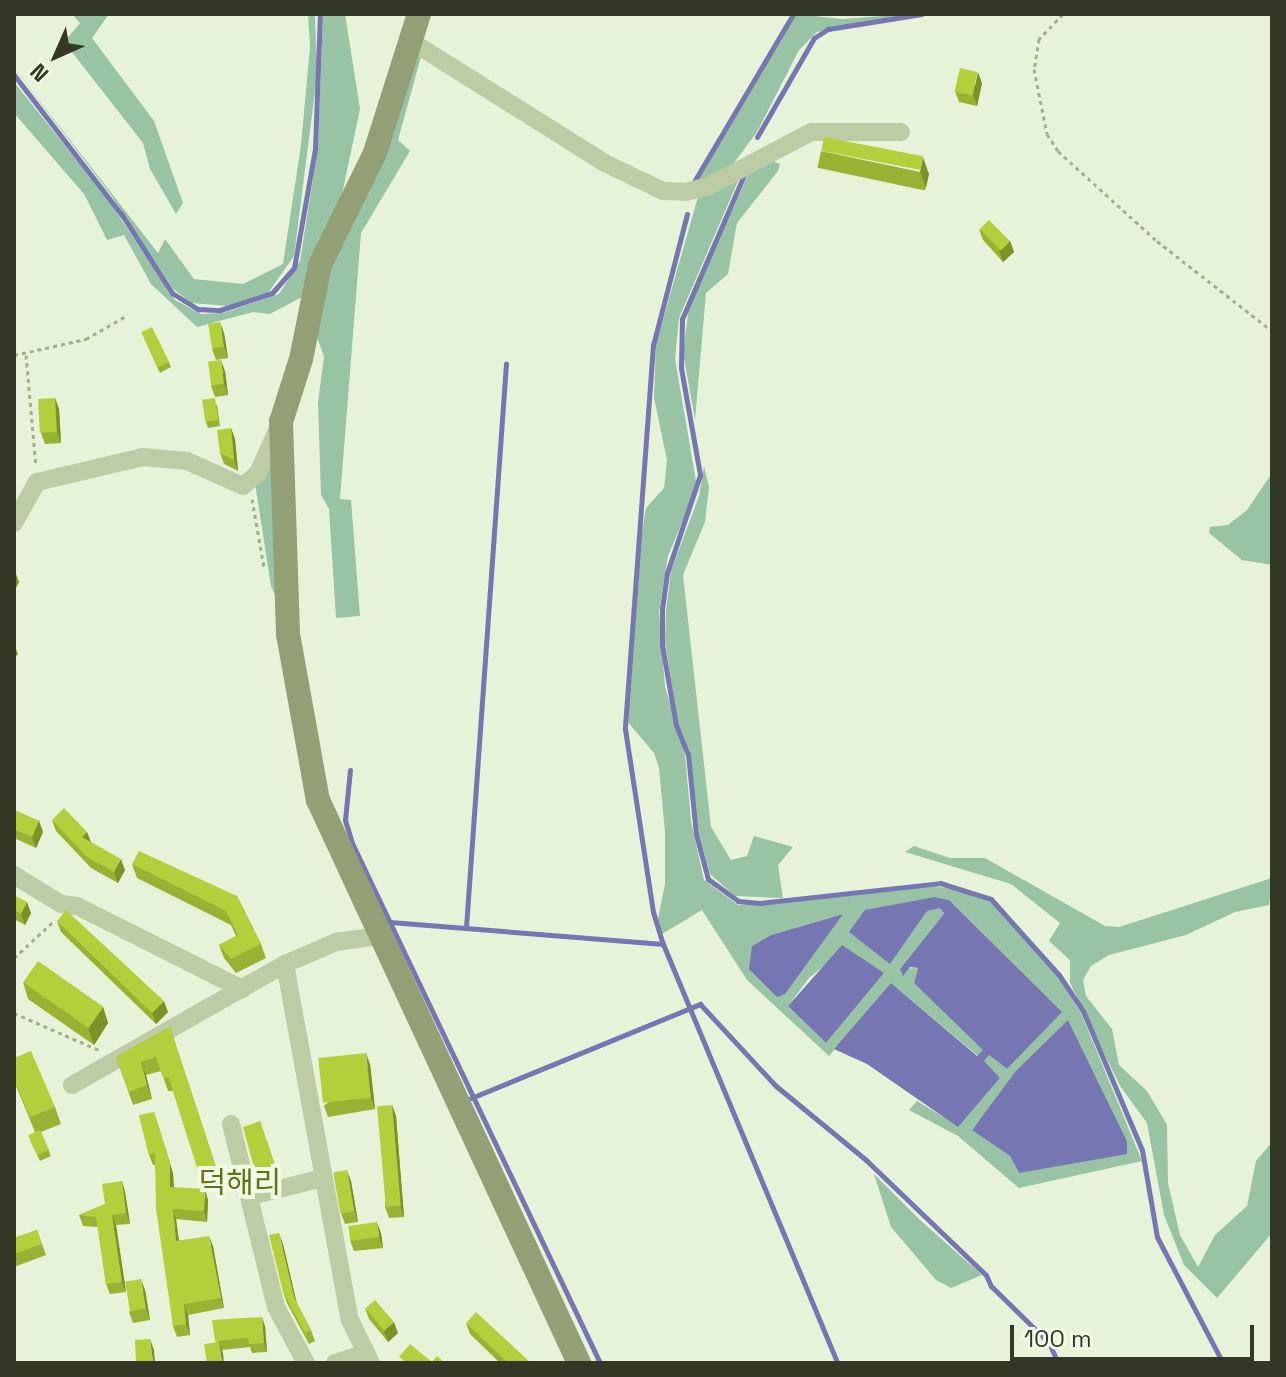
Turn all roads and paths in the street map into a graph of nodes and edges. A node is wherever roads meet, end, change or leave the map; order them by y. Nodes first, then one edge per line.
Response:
1 (419, 14) edge
2 (1063, 14) edge
3 (409, 40) junction
4 (901, 132) dead end
5 (126, 316) dead end
6 (1272, 331) edge
7 (14, 355) edge
8 (26, 355) junction
9 (281, 422) junction
10 (37, 482) junction
11 (14, 523) edge
12 (14, 875) edge
13 (68, 905) junction
14 (379, 936) junction
15 (14, 958) edge
16 (285, 964) junction
17 (242, 989) junction
18 (14, 1013) edge
19 (121, 1059) junction
20 (72, 1085) dead end
21 (231, 1124) dead end
22 (323, 1178) junction
23 (251, 1196) junction
24 (367, 1358) edge
25 (306, 1363) edge
26 (335, 1363) edge
27 (579, 1363) edge

1 - 3 street
2 - 6 path
3 - 4 street
3 - 9 street
5 - 8 path
7 - 8 path
8 - 10 path
9 - 10 street
9 - 14 street
10 - 11 street
12 - 13 street
13 - 15 path
13 - 17 street
14 - 16 street
14 - 27 street
16 - 17 street
16 - 22 street
17 - 19 street
18 - 19 path
19 - 20 street
21 - 23 street
22 - 23 street
22 - 24 street
23 - 25 street
24 - 26 street

